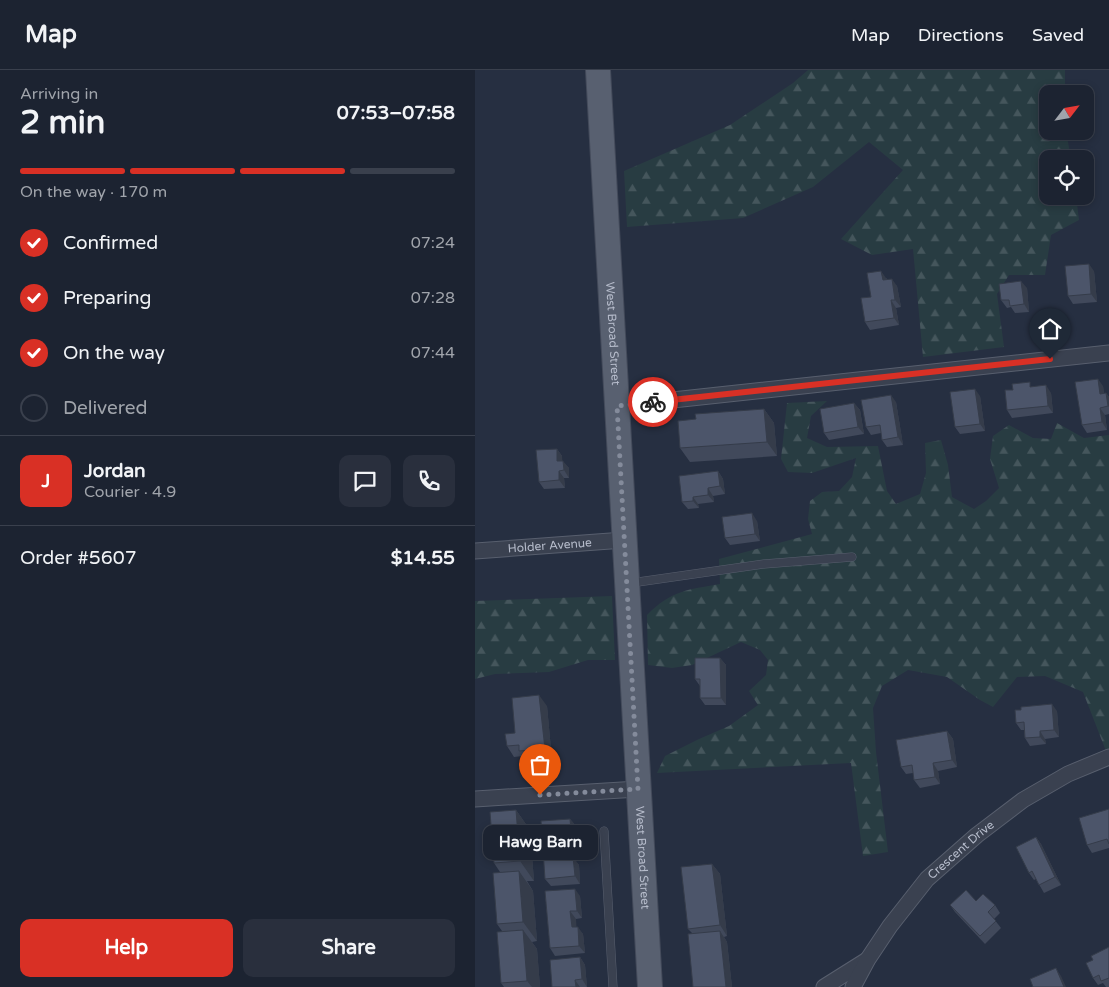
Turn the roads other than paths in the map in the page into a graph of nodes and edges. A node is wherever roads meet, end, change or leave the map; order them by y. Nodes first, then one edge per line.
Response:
1 (598, 70) edge
2 (1109, 353) edge
3 (617, 406) junction
4 (624, 540) junction
5 (475, 551) edge
6 (852, 557) dead end
7 (626, 584) junction
8 (1109, 757) edge
9 (638, 789) junction
10 (475, 798) edge
11 (604, 831) dead end
12 (868, 959) junction
13 (613, 987) edge
14 (650, 987) edge
15 (824, 987) edge
16 (853, 987) edge

1 - 3 main road, West Broad Street
2 - 3 street
3 - 4 main road, West Broad Street
4 - 5 street, Holder Avenue
4 - 7 main road, West Broad Street
6 - 7 lane
7 - 9 main road, West Broad Street
8 - 12 street, Crescent Drive
9 - 10 street
9 - 14 main road, West Broad Street
11 - 13 lane
12 - 15 street
12 - 16 street, Crescent Drive

